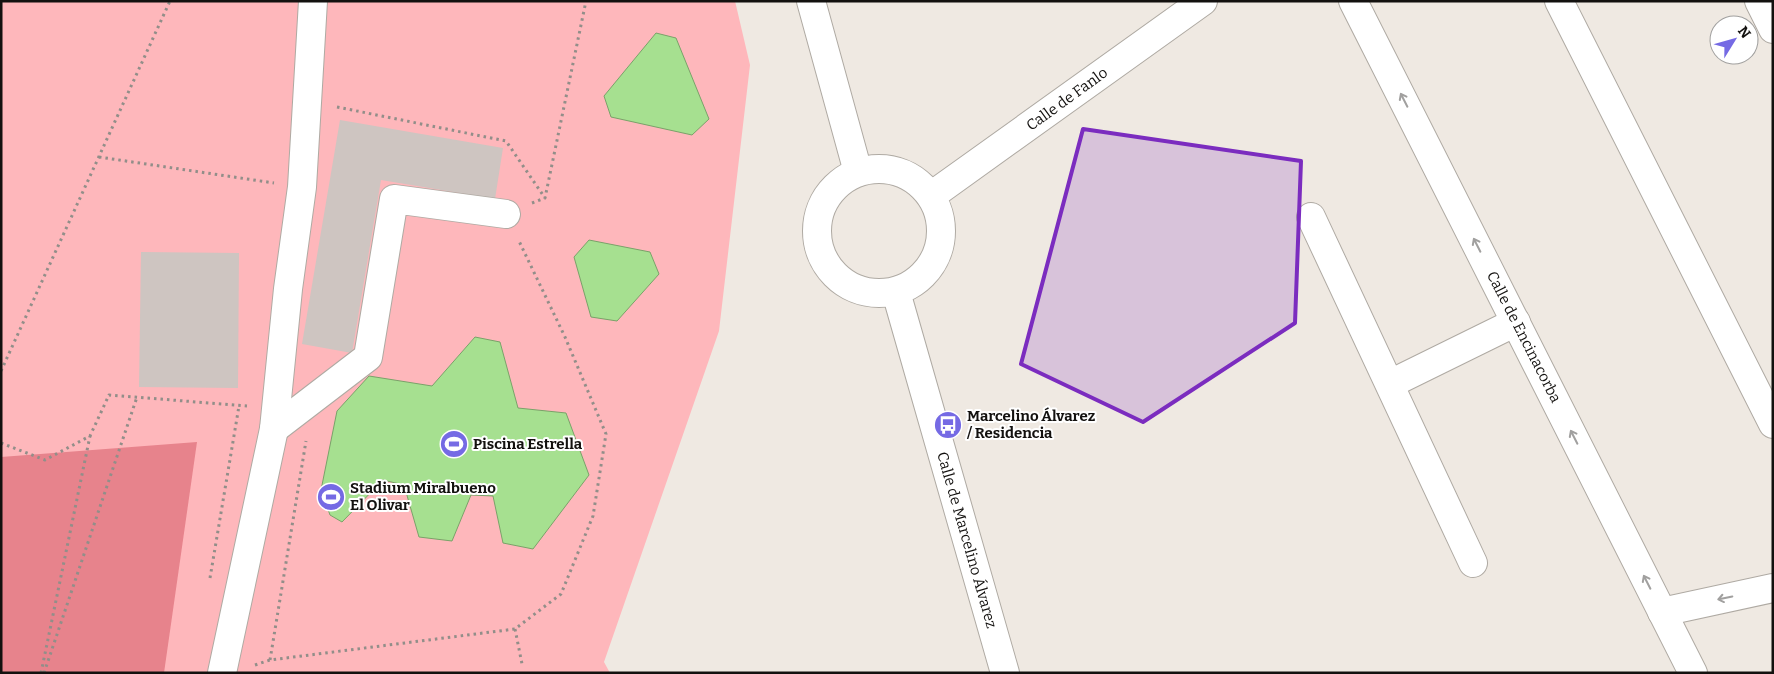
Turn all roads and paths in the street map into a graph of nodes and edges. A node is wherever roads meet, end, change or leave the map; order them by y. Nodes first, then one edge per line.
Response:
1 (170, 1) edge
2 (313, 1) edge
3 (586, 1) edge
4 (811, 1) edge
5 (1202, 1) edge
6 (1354, 1) edge
7 (1559, 1) edge
8 (1759, 1) edge
9 (1773, 28) edge
10 (307, 101) junction
11 (99, 157) junction
12 (858, 172) junction
13 (302, 186) junction
14 (931, 196) junction
15 (545, 198) junction
16 (506, 214) junction
17 (1311, 216) dead end
18 (896, 292) junction
19 (1516, 322) junction
20 (1, 371) edge
21 (1390, 384) junction
22 (137, 397) junction
23 (313, 399) junction
24 (239, 406) junction
25 (275, 419) junction
26 (1773, 424) edge
27 (90, 436) junction
28 (1, 442) edge
29 (1473, 562) dead end
30 (208, 587) dead end
31 (1773, 588) edge
32 (1662, 612) junction
33 (515, 629) junction
34 (270, 660) junction
35 (522, 664) dead end
36 (252, 665) dead end
37 (42, 673) edge
38 (222, 673) edge
39 (1005, 673) edge
40 (1693, 673) edge

1 - 11 path
2 - 10 street
3 - 15 path
4 - 12 street
5 - 14 street, Calle de Fanlo
19 -> 6 street, Calle de Encinacorba
7 - 26 street
8 - 9 street
10 - 13 street
10 - 15 path
11 - 13 path
11 - 20 path
12 - 14 street
12 - 18 street
13 - 25 street
14 - 18 street
15 - 16 path
16 - 23 street
16 - 33 path
17 - 21 street
18 - 39 street, Calle de Marcelino Álvarez
19 - 21 street
32 -> 19 street, Calle de Encinacorba
21 - 29 street
22 - 24 path
22 - 27 path
22 - 37 path
23 - 25 street
23 - 34 path
24 - 25 path
24 - 30 path
25 - 38 street
27 - 28 path
27 - 37 path
31 -> 32 street
32 - 40 street, Calle de Encinacorba
33 - 34 path
33 - 35 path
34 - 36 path

